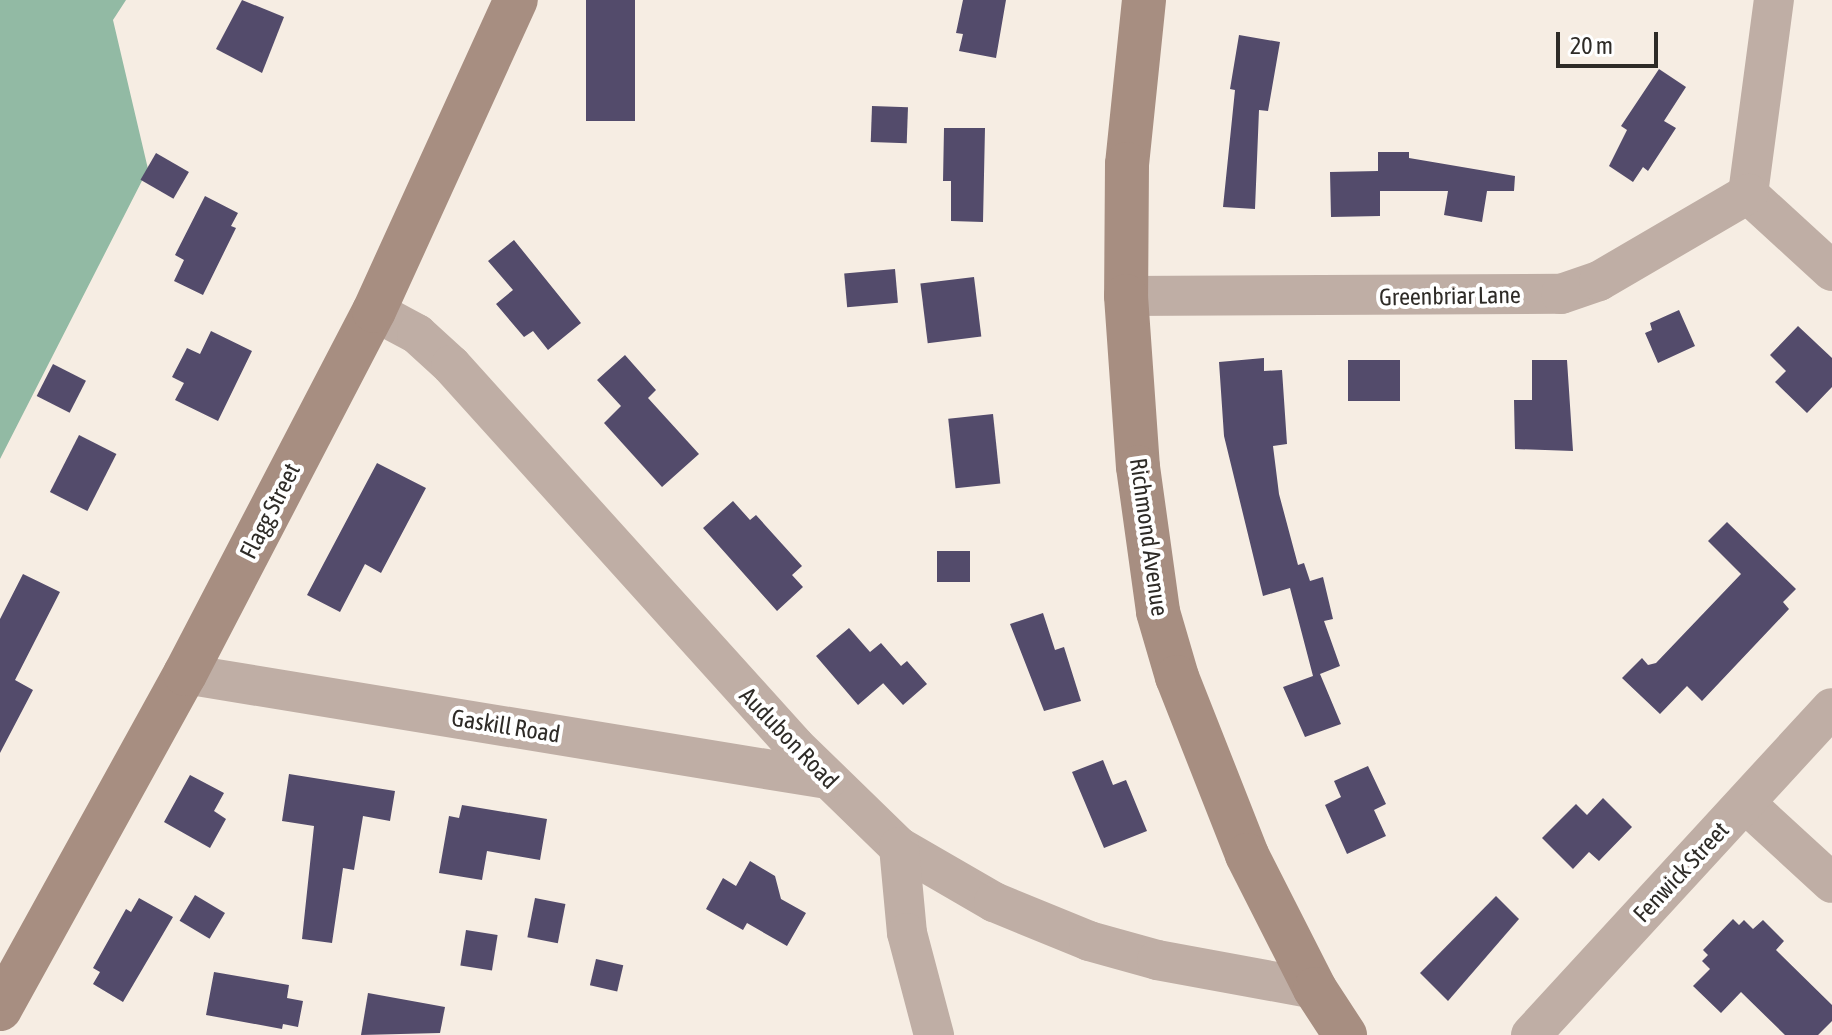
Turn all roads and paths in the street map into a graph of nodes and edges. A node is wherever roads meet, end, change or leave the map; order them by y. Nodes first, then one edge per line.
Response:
1 (516, 0) edge
2 (1144, 0) edge
3 (1774, 0) edge
4 (1748, 194) junction
5 (1832, 271) edge
6 (1126, 296) junction
7 (374, 311) junction
8 (185, 674) junction
9 (1832, 708) edge
10 (827, 779) junction
11 (1745, 803) junction
12 (899, 847) junction
13 (1832, 883) edge
14 (1315, 989) junction
15 (0, 1009) edge
16 (934, 1035) edge
17 (1345, 1035) edge
18 (1531, 1035) edge

1 - 7 street, Flagg Street
2 - 6 street, Richmond Avenue
3 - 4 street
4 - 5 street
4 - 6 street, Greenbriar Lane
6 - 14 street, Richmond Avenue
7 - 8 street, Flagg Street
7 - 10 street, Audubon Road
8 - 10 street, Gaskill Road
8 - 15 street, Flagg Street
9 - 11 street, Fenwick Street
10 - 12 street, Audubon Road
11 - 13 street
11 - 18 street, Fenwick Street
12 - 14 street, Audubon Road
12 - 16 street
14 - 17 street, Richmond Avenue

